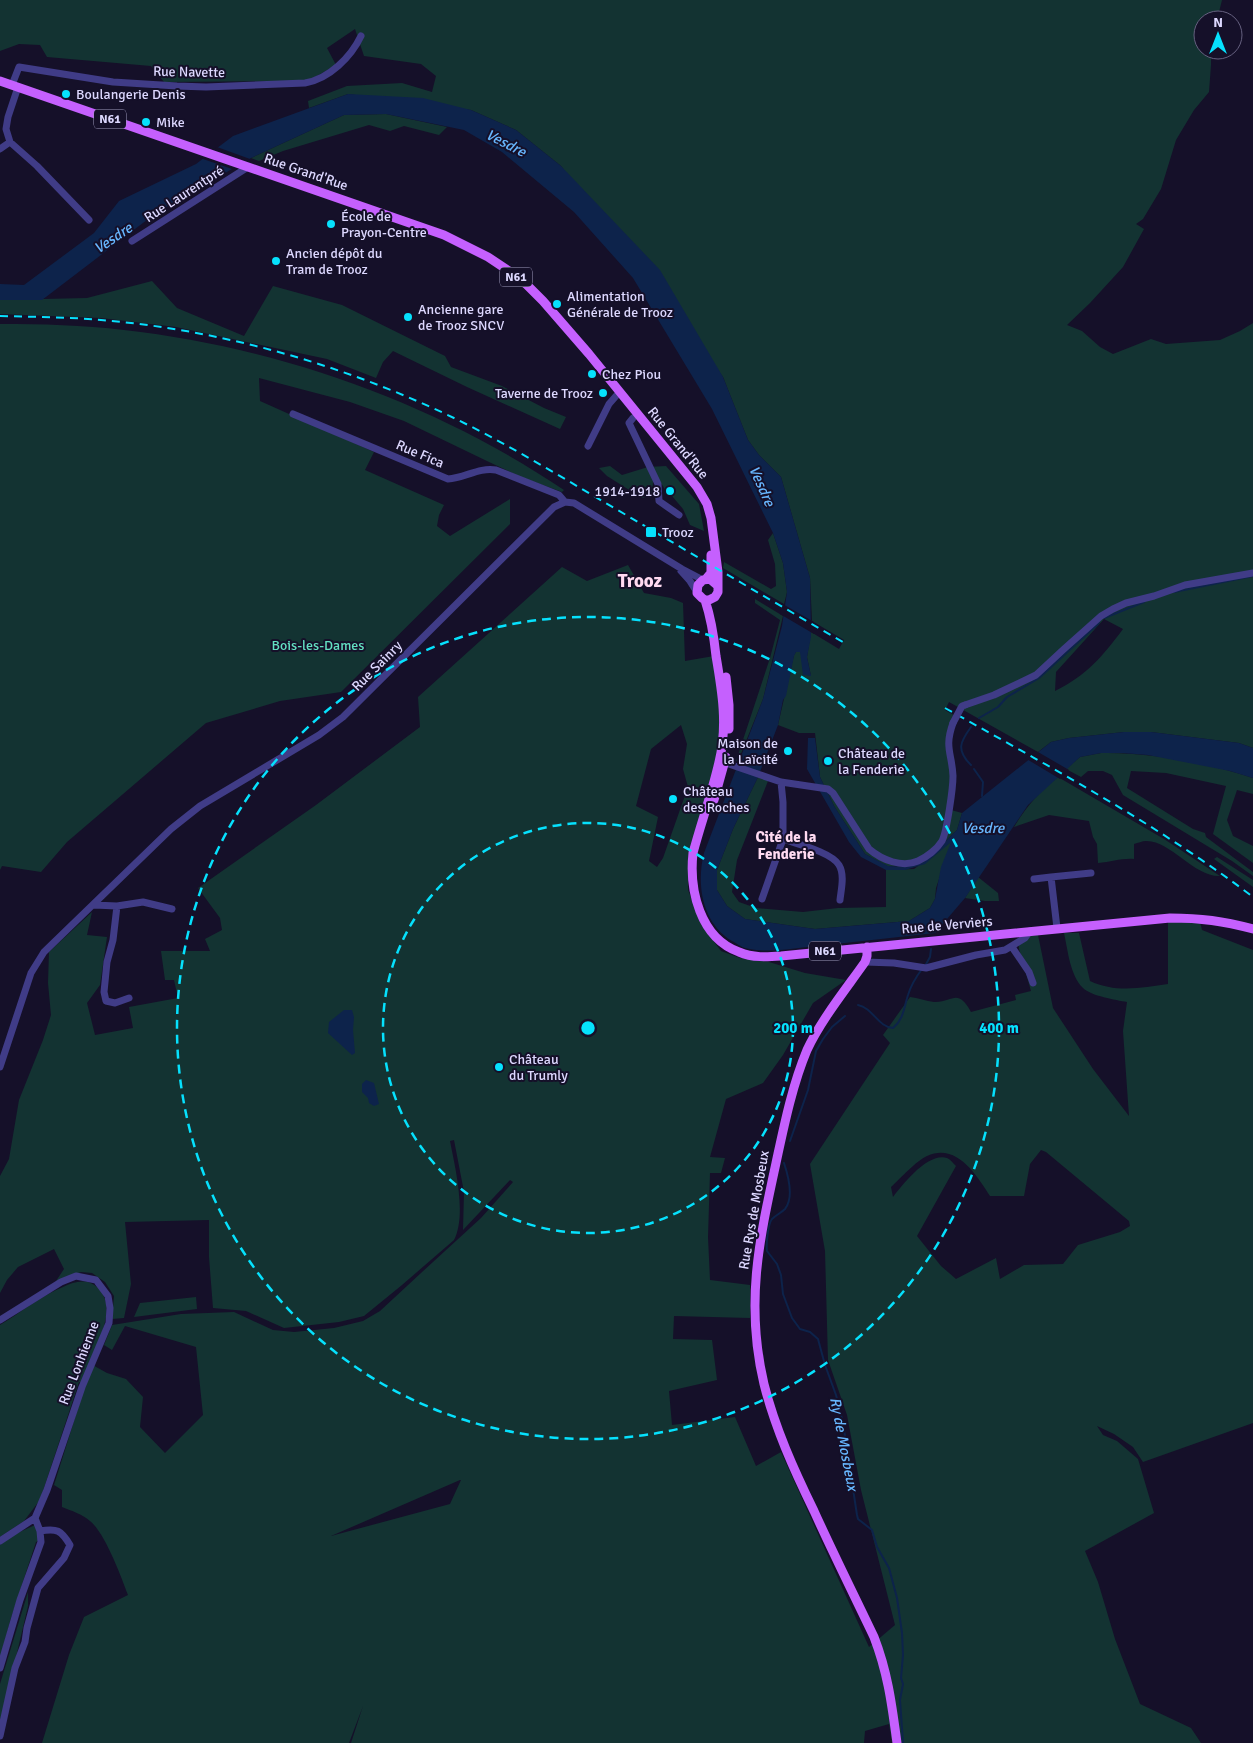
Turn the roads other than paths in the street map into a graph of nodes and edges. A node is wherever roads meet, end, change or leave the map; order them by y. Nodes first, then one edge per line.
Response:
1 (361, 36) dead end
2 (0, 81) edge
3 (15, 86) junction
4 (10, 142) junction
5 (0, 149) edge
6 (245, 166) junction
7 (89, 220) dead end
8 (132, 241) dead end
9 (574, 337) junction
10 (616, 396) junction
11 (293, 414) dead end
12 (633, 418) junction
13 (588, 446) dead end
14 (565, 502) junction
15 (679, 515) dead end
16 (672, 561) junction
17 (1253, 573) edge
18 (705, 580) junction
19 (717, 585) junction
20 (697, 592) junction
21 (709, 599) junction
22 (726, 763) junction
23 (781, 782) junction
24 (783, 839) junction
25 (1092, 873) dead end
26 (1051, 877) junction
27 (1034, 879) dead end
28 (762, 899) dead end
29 (840, 900) dead end
30 (94, 905) junction
31 (117, 906) junction
32 (172, 909) dead end
33 (1057, 928) junction
34 (1253, 929) edge
35 (1030, 931) junction
36 (867, 947) junction
37 (1012, 947) junction
38 (865, 962) junction
39 (1033, 983) dead end
40 (130, 998) dead end
41 (0, 1067) edge
42 (0, 1320) edge
43 (35, 1518) junction
44 (40, 1531) junction
45 (0, 1541) edge
46 (0, 1668) edge
47 (0, 1736) edge
48 (897, 1743) edge

1 - 3 street, Rue Navette
2 - 3 main road, Rue Grand'Rue / N61
3 - 4 street
3 - 6 main road, Rue Grand'Rue / N61
4 - 5 street
4 - 7 street
6 - 8 street, Rue Laurentpré
6 - 9 main road, Rue Grand'Rue / N61
9 - 10 main road, Rue Grand'Rue / N61
9 - 19 main road, Rue Grand'Rue / N61
10 - 12 main road, Rue Grand'Rue / N61
10 - 13 street
11 - 14 street, Rue Fica
12 - 15 street
12 - 18 main road, Rue Grand'Rue / N61
14 - 16 street
14 - 30 street, Rue Sainry
16 - 18 street
16 - 20 street
17 - 23 street, bridge
18 - 19 main road
18 - 20 main road, Rue Grand'Rue / N61
19 - 21 main road, Rue Grand'Rue / N61
20 - 21 main road
21 - 22 main road, Rue de Verviers / N61
22 - 23 street
22 - 36 main road, Rue de Verviers / N61
23 - 24 street
24 - 28 street
24 - 29 street
25 - 26 street
26 - 27 street
26 - 33 street
30 - 31 street
30 - 41 street, Rue Sainry
31 - 32 street
31 - 40 street
33 - 34 main road, Rue de Verviers / N61
33 - 35 main road, Rue de Verviers / N61
35 - 36 main road, Rue de Verviers / N61
35 - 37 street
36 - 38 main road, Rue Rys de Mosbeux
37 - 38 street
37 - 39 street
38 - 48 main road, Rue Rys de Mosbeux
42 - 43 street, Rue Lonhienne
43 - 44 street
43 - 45 street
44 - 46 street
44 - 47 street

